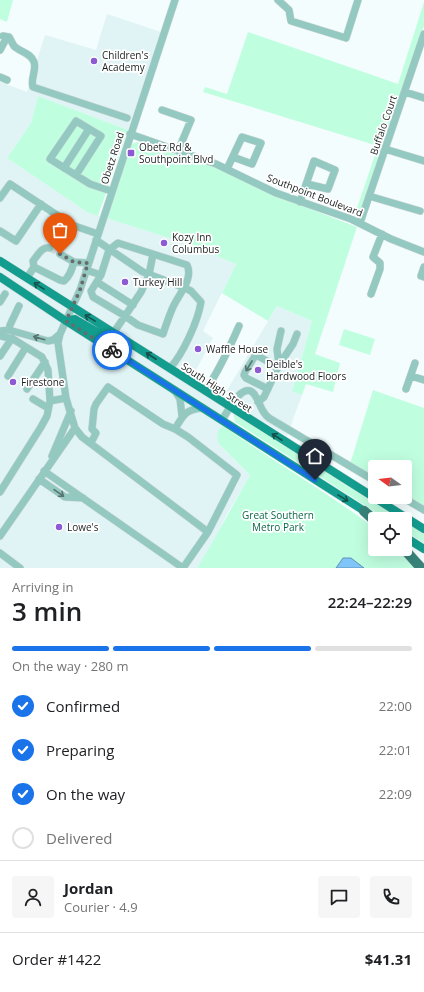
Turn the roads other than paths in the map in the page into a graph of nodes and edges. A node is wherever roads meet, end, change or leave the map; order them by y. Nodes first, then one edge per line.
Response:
1 (175, 0) edge
2 (278, 0) edge
3 (358, 0) edge
4 (424, 35) edge
5 (0, 50) edge
6 (0, 77) edge
7 (7, 80) dead end
8 (405, 92) junction
9 (424, 98) edge
10 (162, 110) dead end
11 (127, 118) dead end
12 (89, 129) junction
13 (130, 134) junction
14 (385, 149) junction
15 (178, 151) junction
16 (233, 157) dead end
17 (424, 161) edge
18 (64, 168) junction
19 (226, 169) junction
20 (76, 175) junction
21 (307, 184) junction
22 (111, 191) junction
23 (370, 196) junction
24 (0, 198) edge
25 (300, 202) junction
26 (41, 204) junction
27 (420, 212) dead end
28 (360, 223) junction
29 (0, 230) edge
30 (382, 234) junction
31 (97, 237) junction
32 (50, 248) dead end
33 (110, 250) junction
34 (424, 252) edge
35 (60, 254) tunnel mouth
36 (153, 254) junction
37 (0, 261) edge
38 (74, 262) junction
39 (88, 263) junction
40 (34, 267) junction
41 (424, 267) edge
42 (86, 270) junction
43 (101, 275) junction
44 (149, 275) junction
45 (0, 277) edge
46 (424, 277) edge
47 (27, 278) junction
48 (97, 282) junction
49 (185, 288) junction
50 (5, 294) dead end
51 (371, 294) dead end
52 (0, 302) edge
53 (133, 305) junction
54 (19, 306) dead end
55 (72, 307) junction
56 (125, 316) junction
57 (66, 321) junction
58 (239, 326) dead end
59 (9, 330) junction
60 (0, 331) edge
61 (281, 331) dead end
62 (60, 334) junction
63 (117, 334) junction
64 (297, 334) dead end
65 (0, 336) edge
66 (12, 338) junction
67 (26, 347) junction
68 (0, 356) edge
69 (44, 362) junction
70 (415, 363) dead end
71 (279, 366) junction
72 (170, 368) junction
73 (8, 376) dead end
74 (411, 376) junction
75 (424, 380) edge
76 (27, 389) dead end
77 (268, 389) junction
78 (406, 389) dead end
79 (174, 390) junction
80 (205, 390) junction
81 (66, 398) junction
82 (33, 399) dead end
83 (50, 400) junction
84 (258, 402) junction
85 (231, 407) junction
86 (48, 408) junction
87 (203, 408) junction
88 (71, 411) junction
89 (182, 416) junction
90 (222, 420) junction
91 (75, 428) junction
92 (175, 429) junction
93 (91, 443) junction
94 (46, 468) junction
95 (368, 477) edge
96 (39, 479) junction
97 (0, 492) edge
98 (83, 498) junction
99 (412, 503) edge
100 (424, 510) edge
101 (364, 511) joint
102 (368, 514) edge
103 (424, 529) edge
104 (208, 532) junction
105 (0, 536) edge
106 (412, 541) edge
107 (424, 549) edge
108 (0, 553) edge
109 (410, 556) edge
110 (20, 568) edge
111 (421, 568) edge

1 - 13 street, Obetz Road
2 - 3 street
4 - 8 street, Buffalo Court
5 - 11 street
6 - 7 street
8 - 9 street
8 - 14 street, Buffalo Court
10 - 15 street
12 - 18 street
12 - 18 street
12 - 20 street
13 - 15 street, Southpoint Boulevard
13 - 22 street, Obetz Road
14 - 17 street
14 - 23 street, Buffalo Court
15 - 19 street, Southpoint Boulevard
16 - 19 street
18 - 20 street
19 - 25 street, Southpoint Boulevard
20 - 22 street
21 - 21 street
21 - 25 street
22 - 31 street, Obetz Road
23 - 27 street
23 - 28 street, Buffalo Court
24 - 26 street
25 - 28 street, Southpoint Boulevard
26 - 29 street
26 - 31 street
28 - 30 street, Southpoint Boulevard
30 - 34 street, Southpoint Boulevard
30 - 51 street
31 - 33 street
31 - 39 street, Obetz Road
32 - 40 street
33 - 36 street
33 - 43 street
33 - 44 street
35 - 38 street
36 - 44 street
36 - 49 street
37 - 47 main road, South High Street
38 - 39 street
38 - 40 street
39 - 42 street, Obetz Road
40 - 47 street
41 - 46 street
42 - 43 street
42 - 55 street, Obetz Road
43 - 48 street
44 - 49 street
44 - 53 street
45 - 57 main road
55 -> 47 main road, South High Street
48 - 53 street
48 - 56 street
49 - 56 street
49 - 72 street
50 - 52 street
53 - 56 street
54 - 59 street
55 - 57 street, Obetz Road
63 -> 55 main road, South High Street
56 - 63 street
57 - 62 street, Obetz Road
57 - 63 main road
57 - 79 main road
58 - 80 street
59 - 60 street
62 -> 59 street
61 - 71 street
62 - 81 street
72 -> 63 main road, South High Street
64 - 71 street
65 - 66 street
66 - 67 street
66 - 68 street
67 - 69 street
67 - 73 street
69 - 76 street
69 - 83 street
70 - 74 street
71 - 77 street
71 -> 77 street
72 - 80 main road, South High Street
74 - 75 street
74 - 78 street
77 - 84 street
79 - 87 main road
79 - 89 street
80 - 85 main road, South High Street
81 - 83 street
81 - 88 street
82 - 86 street
83 - 86 street
84 - 85 street
84 - 95 street
85 - 90 street
103 -> 85 main road, South High Street
86 - 97 street
87 - 89 street
87 - 90 main road
88 - 91 street
88 - 94 street
89 - 92 street
90 -> 101 main road
91 - 93 street
91 - 94 street
92 - 93 street
92 - 104 street
93 - 104 street
94 - 96 street
94 - 98 street
96 -> 98 street
96 - 105 street
98 - 104 street
99 - 100 street
101 - 102 highway
106 - 107 main road
108 - 110 street
109 - 111 highway

